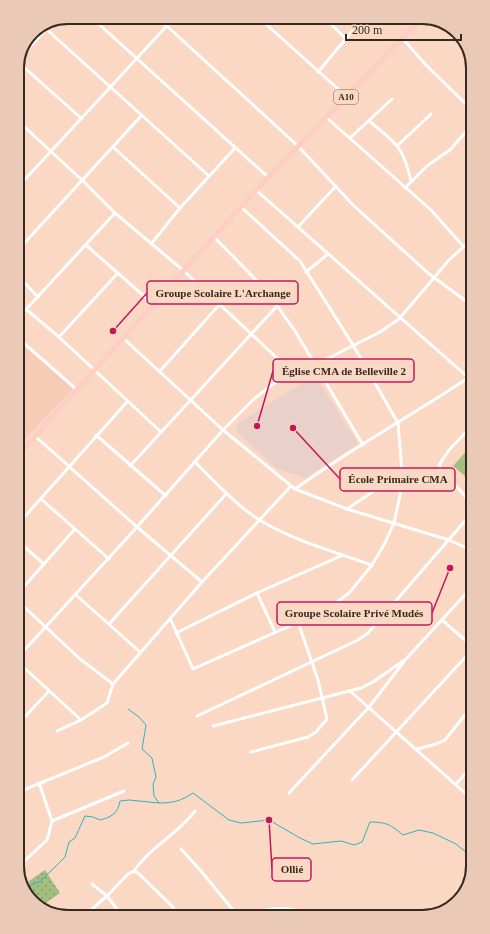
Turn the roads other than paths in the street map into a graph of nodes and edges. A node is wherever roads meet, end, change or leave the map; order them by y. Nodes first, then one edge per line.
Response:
1 (99, 24) edge
2 (266, 24) edge
3 (331, 24) edge
4 (358, 24) edge
5 (416, 24) edge
6 (167, 26) joint
7 (47, 29) edge
8 (39, 35) edge
9 (345, 38) junction
10 (402, 39) junction
11 (29, 47) edge
12 (136, 58) junction
13 (24, 67) edge
14 (318, 72) junction
15 (110, 87) junction
16 (347, 97) junction
17 (392, 100) dead end
18 (466, 104) edge
19 (431, 114) dead end
20 (142, 115) junction
21 (81, 118) junction
22 (327, 118) junction
23 (369, 121) junction
24 (24, 126) edge
25 (466, 132) edge
26 (350, 138) junction
27 (398, 145) junction
28 (298, 146) junction
29 (113, 147) junction
30 (235, 148) junction
31 (51, 151) junction
32 (209, 176) junction
33 (268, 177) junction
34 (24, 179) edge
35 (83, 180) junction
36 (411, 182) junction
37 (336, 186) junction
38 (405, 188) junction
39 (256, 190) junction
40 (241, 207) junction
41 (180, 208) junction
42 (115, 213) junction
43 (298, 227) junction
44 (214, 237) junction
45 (24, 244) edge
46 (151, 244) junction
47 (86, 245) junction
48 (464, 247) joint
49 (328, 254) junction
50 (184, 271) junction
51 (306, 272) junction
52 (117, 274) junction
53 (434, 277) junction
54 (24, 282) edge
55 (38, 296) junction
56 (466, 301) edge
57 (154, 304) junction
58 (220, 304) junction
59 (277, 306) junction
60 (27, 310) junction
61 (24, 313) edge
62 (399, 319) junction
63 (252, 335) junction
64 (59, 337) junction
65 (123, 338) junction
66 (24, 343) edge
67 (353, 345) junction
68 (315, 365) junction
69 (94, 371) junction
70 (160, 371) junction
71 (293, 373) junction
72 (466, 376) edge
73 (466, 381) edge
74 (77, 390) junction
75 (192, 400) junction
76 (127, 402) junction
77 (398, 423) junction
78 (223, 430) junction
79 (161, 432) junction
80 (466, 432) edge
81 (96, 435) junction
82 (35, 436) junction
83 (363, 445) junction
84 (24, 448) edge
85 (195, 462) junction
86 (68, 466) junction
87 (130, 466) junction
88 (402, 472) junction
89 (291, 486) junction
90 (295, 489) junction
91 (227, 493) junction
92 (166, 496) junction
93 (466, 498) edge
94 (41, 499) junction
95 (347, 509) junction
96 (24, 518) edge
97 (260, 520) junction
98 (466, 520) edge
99 (394, 523) junction
100 (138, 527) junction
101 (74, 530) junction
102 (449, 540) junction
103 (24, 546) edge
104 (466, 547) edge
105 (343, 555) junction
106 (172, 556) junction
107 (109, 559) junction
108 (44, 564) junction
109 (372, 565) junction
110 (202, 582) junction
111 (24, 586) edge
112 (257, 593) junction
113 (466, 594) edge
114 (76, 595) junction
115 (24, 607) edge
116 (170, 618) junction
117 (442, 620) junction
118 (298, 622) junction
119 (109, 624) junction
120 (47, 627) junction
121 (275, 632) junction
122 (176, 633) junction
123 (466, 641) edge
124 (24, 651) edge
125 (140, 652) junction
126 (466, 656) edge
127 (406, 659) junction
128 (312, 661) junction
129 (24, 668) edge
130 (113, 684) junction
131 (49, 691) junction
132 (350, 691) junction
133 (323, 698) junction
134 (369, 707) junction
135 (466, 714) edge
136 (197, 716) dead end
137 (24, 718) edge
138 (81, 720) junction
139 (213, 726) dead end
140 (396, 731) junction
141 (57, 732) dead end
142 (128, 744) dead end
143 (417, 749) junction
144 (251, 752) dead end
145 (466, 772) edge
146 (352, 780) dead end
147 (39, 783) junction
148 (456, 784) junction
149 (24, 789) edge
150 (124, 791) dead end
151 (289, 793) dead end
152 (466, 793) edge
153 (195, 811) dead end
154 (52, 821) junction
155 (181, 850) dead end
156 (24, 861) edge
157 (134, 871) junction
158 (92, 884) dead end
159 (107, 896) junction
160 (91, 910) edge
161 (118, 910) edge
162 (174, 910) edge
163 (233, 910) edge
164 (269, 910) edge
165 (292, 910) edge

1 - 12 street
2 - 14 street
3 - 9 street
4 - 9 street
5 - 10 main road, A10
6 - 12 street
6 - 28 street
7 - 15 street
8 - 11 street
9 - 14 street
10 - 16 main road, A10
10 - 18 street
12 - 15 street
12 - 30 street
13 - 21 street
14 - 16 street
15 - 20 street
15 - 21 street
16 - 22 main road, A10
17 - 23 street
19 - 27 street
20 - 29 street
20 - 32 street
21 - 31 street
22 - 26 street
22 - 28 main road, A10
23 - 26 street
23 - 27 street
24 - 31 street
25 - 36 street
26 - 38 street
27 - 36 street
28 - 33 main road, A10
28 - 37 street
29 - 35 street
29 - 41 street
30 - 32 street
30 - 33 street
31 - 34 street
31 - 35 street
32 - 41 street
33 - 39 main road, A10
35 - 42 street
35 - 45 street
36 - 38 street
37 - 43 street
37 - 53 street
38 - 48 street
39 - 40 main road, A10
39 - 43 street
40 - 44 main road, A10
40 - 51 street
41 - 46 street
42 - 46 street
42 - 47 street
43 - 49 street
44 - 50 main road, A10
44 - 59 street
46 - 50 street
47 - 52 street
47 - 55 street
48 - 53 street
49 - 51 street
49 - 62 street
50 - 57 main road, A10
50 - 58 street
51 - 67 street
52 - 57 street
52 - 64 street
53 - 56 street
53 - 62 street
54 - 55 street
55 - 60 street
57 - 65 main road, A10
58 - 63 street
58 - 70 street
59 - 63 street
59 - 68 street
60 - 61 street
60 - 64 street
62 - 67 street
62 - 72 street
63 - 71 street
63 - 75 street
64 - 69 street
65 - 69 main road, A10
65 - 70 street
66 - 74 street
67 - 68 street
67 - 77 street
68 - 71 street
68 - 83 street
69 - 74 main road, A10
69 - 76 street
70 - 75 street
71 - 78 street
73 - 77 street
74 - 82 main road, A10
75 - 78 street
75 - 79 street
76 - 79 street
76 - 81 street
77 - 83 street
77 - 88 street
78 - 85 street
78 - 89 street
79 - 87 street
80 - 93 street
81 - 86 street
81 - 87 street
82 - 84 main road, A10
82 - 86 street
83 - 90 street
85 - 91 street
85 - 92 street
86 - 94 street
86 - 100 street
87 - 92 street
88 - 95 street
88 - 99 street
89 - 90 street
89 - 97 street
90 - 95 street
91 - 97 street
91 - 106 street
92 - 100 street
94 - 96 street
94 - 101 street
95 - 99 street
97 - 105 street
97 - 110 street
98 - 102 street
99 - 102 street
99 - 109 street
100 - 106 street
100 - 107 street
101 - 107 street
101 - 108 street
102 - 104 street
102 - 128 street
103 - 108 street
105 - 109 street
105 - 112 street
106 - 110 street
106 - 119 street
107 - 114 street
108 - 111 street
109 - 118 street
110 - 116 street
112 - 121 street
112 - 122 street
113 - 117 street
114 - 119 street
114 - 120 street
115 - 120 street
116 - 122 street
116 - 125 street
117 - 123 street
117 - 127 street
118 - 121 street
118 - 128 street
119 - 125 street
120 - 124 street
120 - 130 street
121 - 122 street
125 - 130 street
126 - 140 street
127 - 132 street
127 - 134 street
128 - 133 street
128 - 136 street
129 - 131 street
130 - 138 street
131 - 137 street
131 - 138 street
132 - 133 street
132 - 134 street
133 - 139 street
133 - 144 street
134 - 140 street
134 - 151 street
135 - 143 street
138 - 141 street
140 - 143 street
140 - 146 street
142 - 147 street
143 - 148 street
145 - 148 street
147 - 149 street
147 - 154 street
148 - 152 street
150 - 154 street
153 - 157 street
154 - 156 street
155 - 163 street
157 - 159 street
157 - 162 street
158 - 159 street
159 - 160 street
159 - 161 street
164 - 165 street

